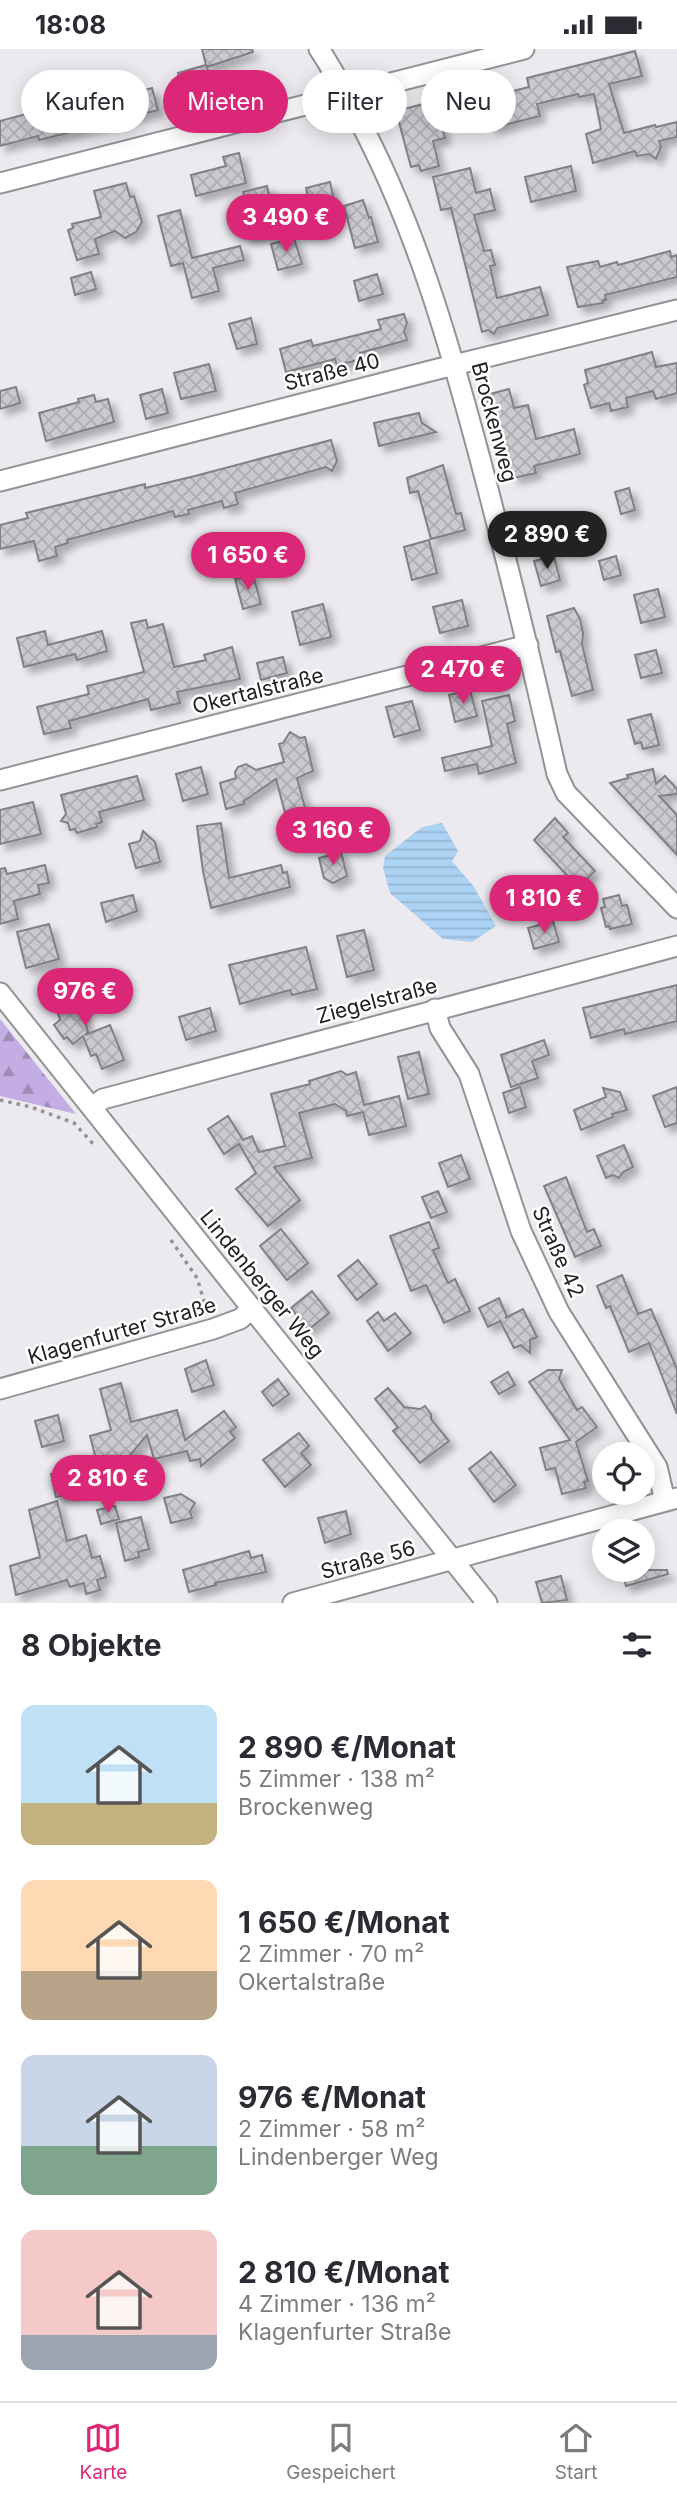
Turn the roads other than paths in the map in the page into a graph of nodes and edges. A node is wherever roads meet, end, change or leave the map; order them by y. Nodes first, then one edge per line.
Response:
1 (319, 49) edge
2 (524, 49) edge
3 (333, 70) edge
4 (407, 79) edge
5 (302, 106) edge
6 (365, 133) edge
7 (0, 183) edge
8 (677, 310) edge
9 (455, 364) junction
10 (0, 481) edge
11 (528, 645) junction
12 (0, 780) edge
13 (677, 908) edge
14 (677, 946) edge
15 (0, 993) edge
16 (435, 1009) junction
17 (92, 1107) junction
18 (252, 1309) junction
19 (0, 1389) edge
20 (671, 1499) edge
21 (454, 1560) junction
22 (293, 1603) edge
23 (487, 1603) edge

1 - 3 street, Brockenweg
2 - 4 street
5 - 7 street
6 - 9 street, Brockenweg
8 - 9 street, Straße 40
9 - 10 street, Straße 40
9 - 11 street, Brockenweg
11 - 12 street, Okertalstraße
11 - 13 street, Brockenweg
14 - 16 street, Ziegelstraße
15 - 17 street, Lindenberger Weg
16 - 17 street, Ziegelstraße
16 - 20 street, Straße 42
17 - 18 street, Lindenberger Weg
18 - 19 street, Klagenfurter Straße
18 - 21 street, Lindenberger Weg
20 - 21 street, Straße 56
21 - 22 street, Straße 56
21 - 23 street, Lindenberger Weg

